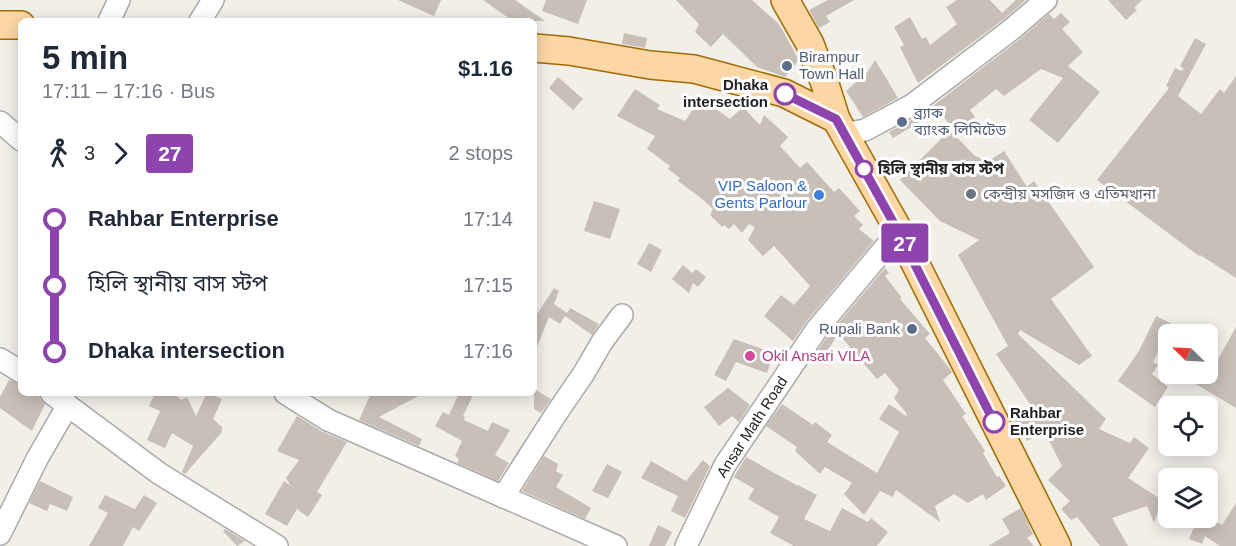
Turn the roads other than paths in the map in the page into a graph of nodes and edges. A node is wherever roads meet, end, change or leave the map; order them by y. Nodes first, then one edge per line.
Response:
1 (119, 0) edge
2 (213, 0) edge
3 (785, 0) edge
4 (1046, 0) edge
5 (110, 18) edge
6 (202, 18) edge
7 (0, 25) edge
8 (18, 25) edge
9 (537, 48) edge
10 (0, 122) edge
11 (839, 126) junction
12 (18, 137) edge
13 (898, 231) junction
14 (622, 315) dead end
15 (0, 359) edge
16 (18, 370) edge
17 (290, 396) edge
18 (60, 399) edge
19 (504, 497) junction
20 (0, 534) edge
21 (601, 544) edge
22 (277, 546) edge
23 (686, 546) edge
24 (1057, 546) edge

1 - 5 street
2 - 6 street
3 - 11 main road
4 - 11 street
7 - 8 main road
9 - 11 main road
10 - 12 street
11 - 13 main road
13 - 23 street, Ansar Math Road
13 - 24 main road
14 - 19 street
15 - 16 street
17 - 19 street
18 - 20 street
18 - 22 street
19 - 21 street

